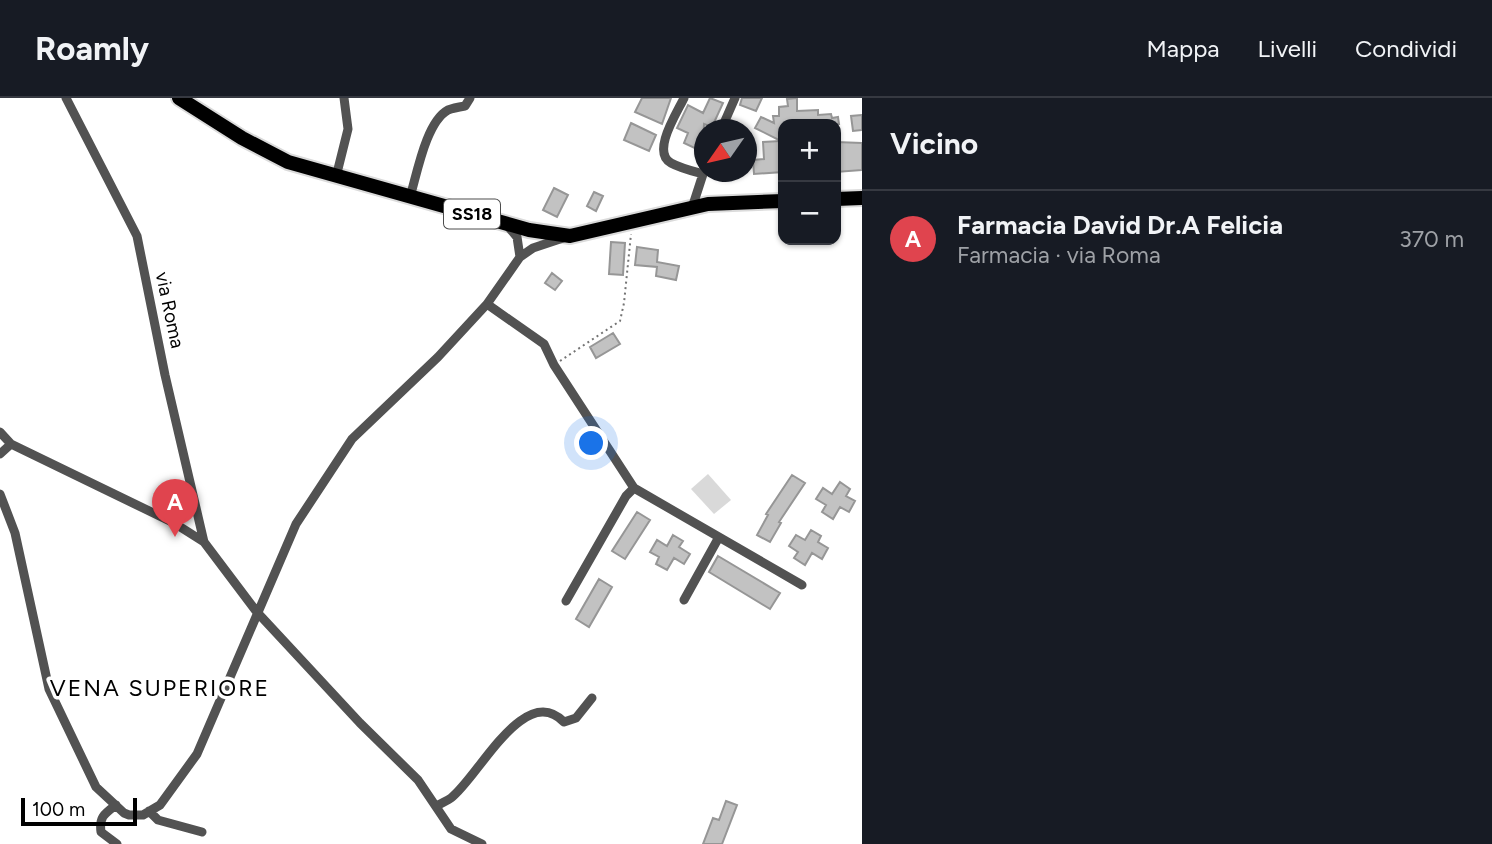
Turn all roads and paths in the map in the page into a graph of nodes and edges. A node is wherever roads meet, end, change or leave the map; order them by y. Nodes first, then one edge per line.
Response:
1 (66, 98) edge
2 (179, 98) edge
3 (344, 98) edge
4 (470, 98) edge
5 (684, 98) edge
6 (735, 98) edge
7 (726, 119) edge
8 (694, 169) edge
9 (336, 177) junction
10 (701, 182) edge
11 (410, 197) junction
12 (862, 198) edge
13 (841, 199) edge
14 (778, 201) edge
15 (692, 208) junction
16 (632, 222) junction
17 (506, 224) junction
18 (530, 230) junction
19 (570, 236) junction
20 (522, 254) junction
21 (487, 304) junction
22 (554, 365) junction
23 (0, 432) edge
24 (11, 444) junction
25 (0, 454) edge
26 (634, 488) junction
27 (0, 494) edge
28 (719, 537) junction
29 (204, 542) junction
30 (802, 585) dead end
31 (684, 600) dead end
32 (566, 601) dead end
33 (256, 611) junction
34 (592, 698) dead end
35 (116, 805) junction
36 (437, 806) junction
37 (149, 811) junction
38 (202, 832) dead end
39 (117, 844) edge
40 (482, 844) edge

1 - 29 street, via Roma
2 - 9 main road, SS18
3 - 9 street
4 - 11 street
5 - 8 street
6 - 7 street
9 - 11 main road, SS18
10 - 15 street
11 - 17 main road, SS18
12 - 13 main road
14 - 15 main road, SS18
15 - 16 main road, SS18
16 - 19 main road, SS18
16 - 22 path
17 - 18 main road, SS18
17 - 20 street
18 - 19 main road, SS18
18 - 20 street
19 - 20 street
20 - 21 street
21 - 22 street
21 - 33 street
22 - 26 street
23 - 24 street
24 - 25 street
24 - 29 street
26 - 28 street
26 - 32 street
27 - 35 street
28 - 30 street
28 - 31 street
29 - 33 street
33 - 36 street
33 - 37 street
34 - 36 street
35 - 37 street
35 - 39 street
36 - 40 street
37 - 38 street

